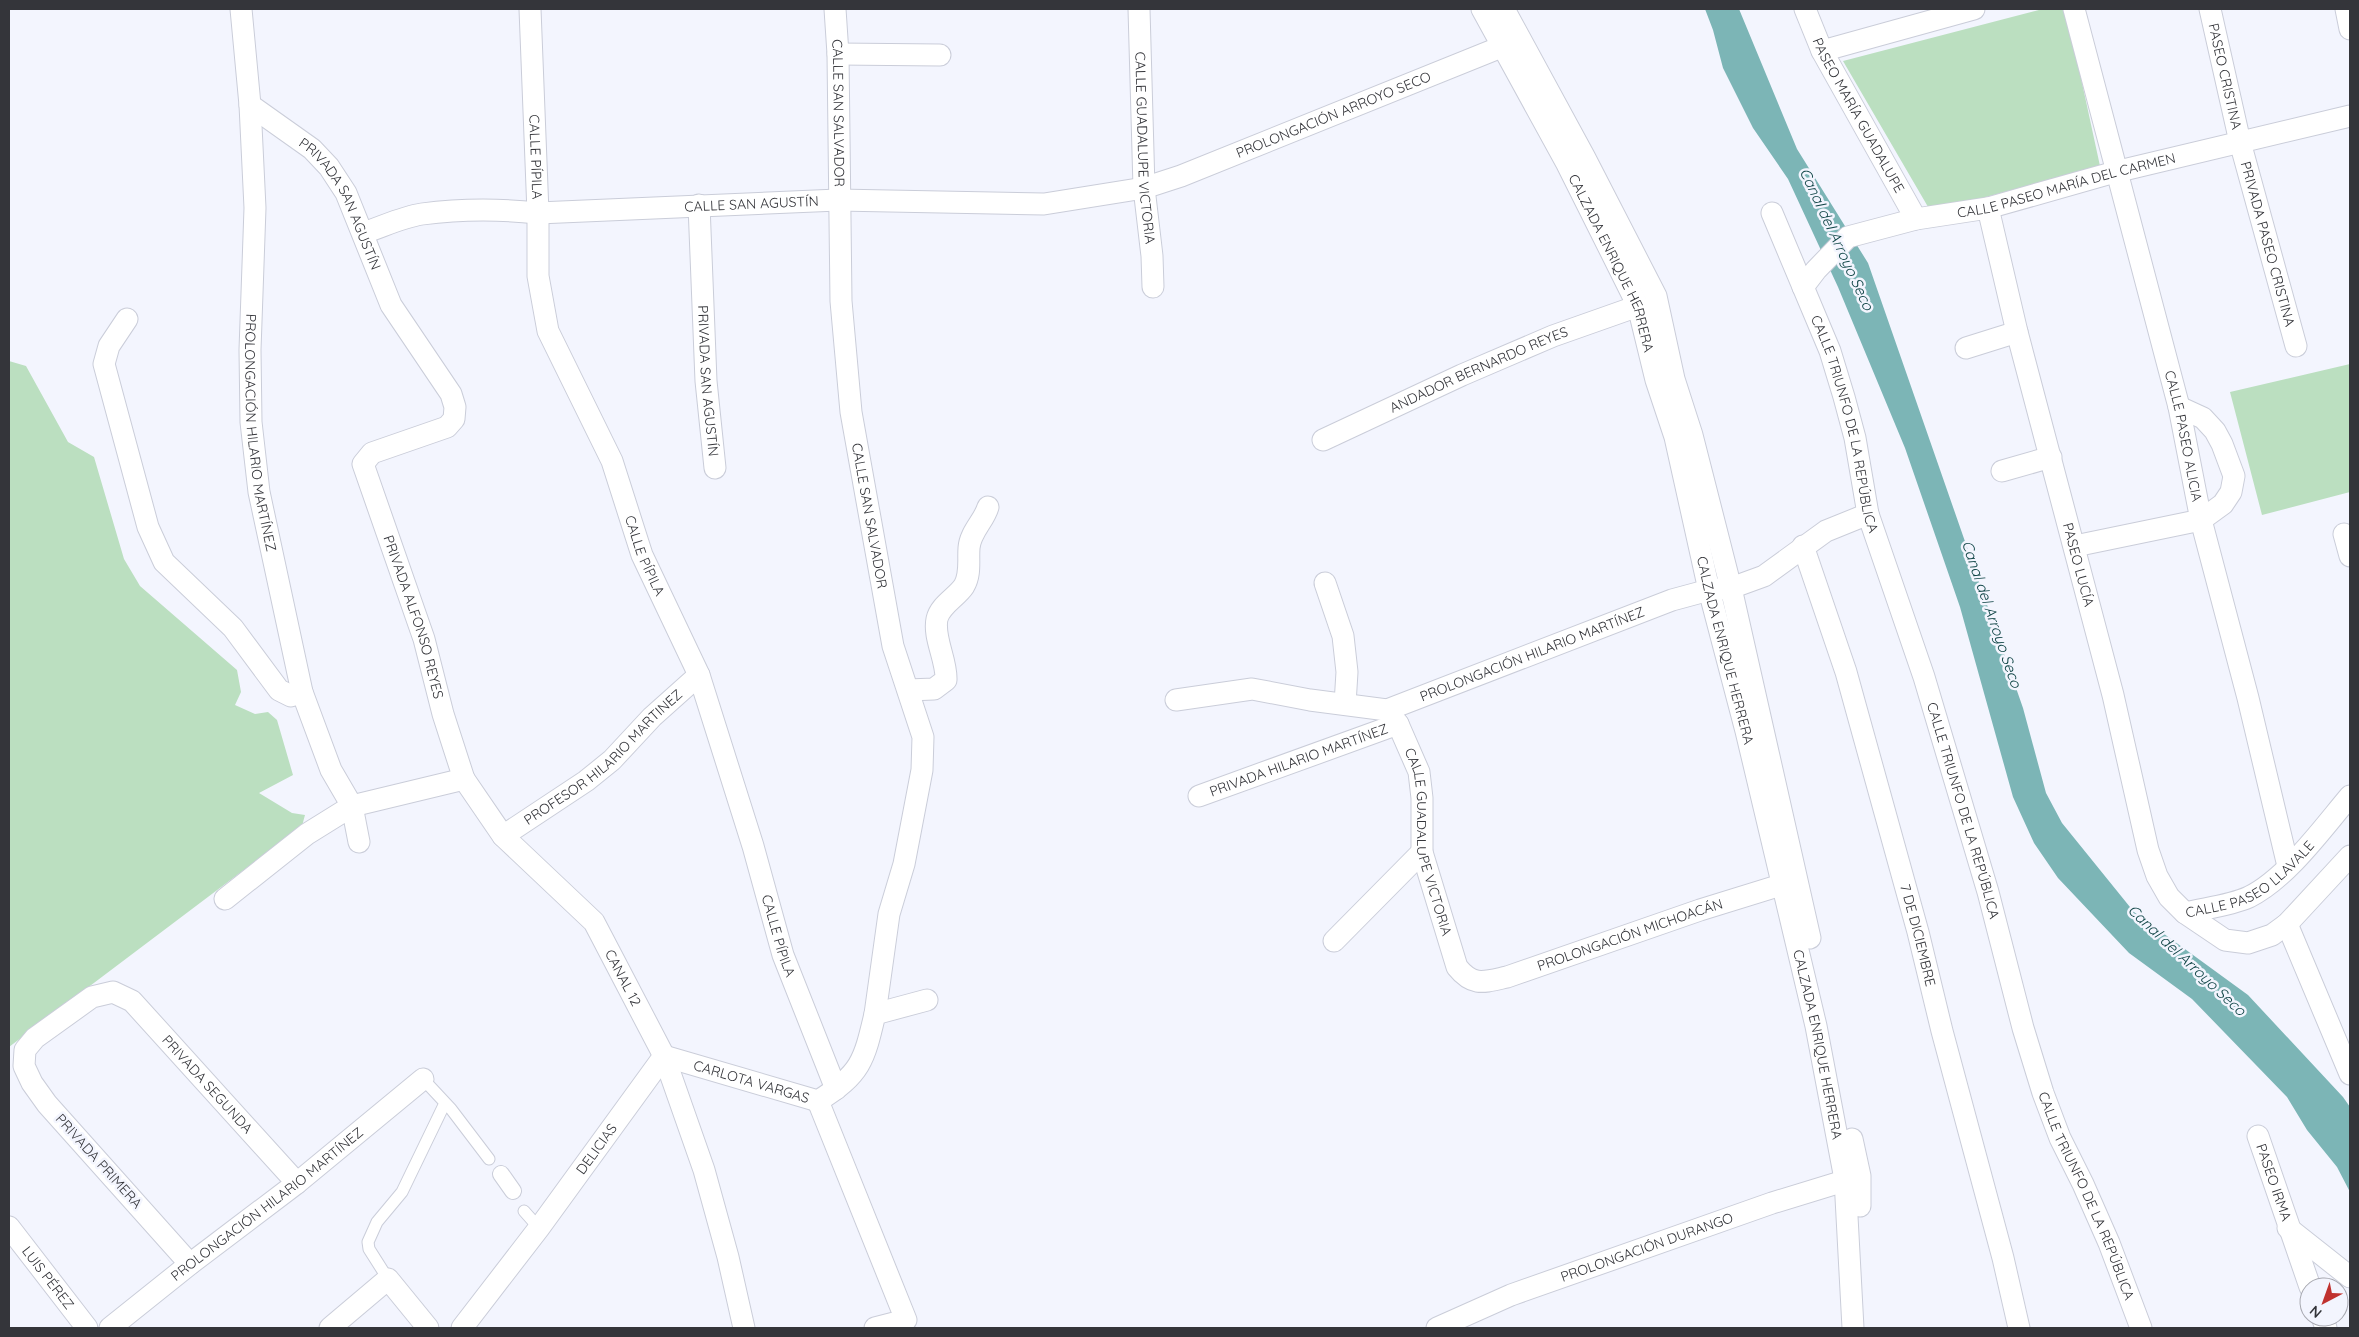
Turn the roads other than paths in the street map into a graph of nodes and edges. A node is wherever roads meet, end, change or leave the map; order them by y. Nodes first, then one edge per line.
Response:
1 (240, 9) edge
2 (530, 9) edge
3 (835, 9) edge
4 (1139, 9) edge
5 (1482, 9) edge
6 (1504, 9) edge
7 (1805, 9) edge
8 (1974, 9) edge
9 (2074, 9) edge
10 (2210, 9) edge
11 (2346, 9) edge
12 (1943, 12) edge
13 (2350, 29) edge
14 (1512, 43) junction
15 (1822, 51) junction
16 (838, 54) junction
17 (940, 55) dead end
18 (250, 105) junction
19 (2350, 116) edge
20 (2240, 142) junction
21 (2115, 172) junction
22 (1144, 188) junction
23 (838, 200) junction
24 (699, 205) junction
25 (1988, 208) junction
26 (538, 213) junction
27 (1772, 213) dead end
28 (1916, 219) junction
29 (363, 234) junction
30 (1153, 287) dead end
31 (1803, 287) junction
32 (1638, 306) junction
33 (127, 319) dead end
34 (2018, 332) junction
35 (2296, 346) dead end
36 (1966, 348) dead end
37 (2179, 407) junction
38 (1323, 440) dead end
39 (2051, 457) junction
40 (366, 458) joint
41 (715, 468) dead end
42 (2002, 471) dead end
43 (988, 507) dead end
44 (1868, 514) junction
45 (2201, 520) junction
46 (2344, 534) dead end
47 (1803, 546) junction
48 (2075, 546) junction
49 (2350, 556) edge
50 (1325, 583) dead end
51 (1731, 588) junction
52 (1709, 590) junction
53 (699, 675) junction
54 (908, 690) junction
55 (302, 692) junction
56 (1176, 700) dead end
57 (1345, 704) junction
58 (1392, 717) junction
59 (464, 778) junction
60 (1199, 796) dead end
61 (2350, 796) edge
62 (352, 806) junction
63 (503, 836) junction
64 (359, 842) dead end
65 (1422, 852) junction
66 (2350, 856) edge
67 (2288, 866) junction
68 (1789, 882) junction
69 (225, 899) dead end
70 (2185, 913) junction
71 (2287, 924) junction
72 (1334, 940) dead end
73 (1464, 976) joint
74 (927, 1000) dead end
75 (875, 1014) junction
76 (25, 1050) joint
77 (664, 1056) junction
78 (2350, 1074) edge
79 (423, 1080) joint
80 (836, 1089) junction
81 (818, 1101) junction
82 (445, 1103) junction
83 (2258, 1136) dead end
84 (489, 1159) dead end
85 (500, 1174) dead end
86 (1852, 1178) junction
87 (297, 1183) junction
88 (513, 1191) dead end
89 (524, 1211) dead end
90 (9, 1227) edge
91 (2288, 1228) junction
92 (533, 1235) junction
93 (190, 1264) junction
94 (2306, 1277) edge
95 (2350, 1277) edge
96 (388, 1279) junction
97 (88, 1328) edge
98 (110, 1328) edge
99 (330, 1328) edge
100 (428, 1328) edge
101 (462, 1328) edge
102 (744, 1328) edge
103 (875, 1328) edge
104 (1437, 1328) edge
105 (1853, 1328) edge
106 (1866, 1328) edge
107 (2019, 1328) edge
108 (2141, 1328) edge

1 - 18 street, PROLONGACIÓN HILARIO MARTÍNEZ
2 - 26 street, CALLE PÍPILA
3 - 16 street, CALLE SAN SALVADOR
4 - 22 street, CALLE GUADALUPE VICTORIA
5 - 14 street, CALZADA ENRIQUE HERRERA
6 - 14 street, CALZADA ENRIQUE HERRERA
7 - 15 street, PASEO MARÍA GUADALUPE
8 - 12 street
9 - 21 street, CALLE PASEO ALICIA
10 - 20 street, PASEO CRISTINA
11 - 13 street
12 - 15 street
14 - 22 street, PROLONGACIÓN ARROYO SECO
14 - 32 street, CALZADA ENRIQUE HERRERA
14 - 51 street, CALZADA ENRIQUE HERRERA
15 - 28 street, PASEO MARÍA GUADALUPE
16 - 17 street
16 - 23 street, CALLE SAN SALVADOR
18 - 29 street, PRIVADA SAN AGUSTÍN
18 - 55 street, PROLONGACIÓN HILARIO MARTÍNEZ
19 - 20 street, CALLE PASEO MARÍA DEL CARMEN
20 - 21 street, CALLE PASEO MARÍA DEL CARMEN
20 - 35 street, PRIVADA PASEO CRISTINA
21 - 25 street, CALLE PASEO MARÍA DEL CARMEN
21 - 37 street, CALLE PASEO ALICIA
22 - 23 street, CALLE SAN AGUSTÍN
22 - 30 street, CALLE GUADALUPE VICTORIA
23 - 24 street, CALLE SAN AGUSTÍN
23 - 54 street, CALLE SAN SALVADOR
24 - 26 street, CALLE SAN AGUSTÍN
24 - 41 street, PRIVADA SAN AGUSTÍN
25 - 28 street, CALLE PASEO MARÍA DEL CARMEN
25 - 34 street, PASEO LUCÍA
26 - 29 street, CALLE SAN AGUSTÍN
26 - 53 street, CALLE PÍPILA
27 - 31 street, CALLE TRIUNFO DE LA REPÚBLICA
28 - 31 street, CALLE PASEO MARÍA DEL CARMEN
29 - 40 street, PRIVADA SAN AGUSTÍN
31 - 44 street, CALLE TRIUNFO DE LA REPÚBLICA
32 - 38 street, ANDADOR BERNARDO REYES
32 - 52 street, CALZADA ENRIQUE HERRERA
33 - 55 street
34 - 36 street
34 - 39 street, PASEO LUCÍA
37 - 45 street, CALLE PASEO ALICIA
37 - 45 street
39 - 42 street
39 - 48 street, PASEO LUCÍA
40 - 59 street, PRIVADA ALFONSO REYES
43 - 54 street
44 - 47 street, PROLONGACIÓN HILARIO MARTÍNEZ
44 - 108 street, CALLE TRIUNFO DE LA REPÚBLICA
45 - 48 street
45 - 67 street, CALLE PASEO ALICIA
46 - 49 street
47 - 51 street, PROLONGACIÓN HILARIO MARTÍNEZ
47 - 107 street, 7 DE DICIEMBRE
48 - 70 street, PASEO LUCÍA
50 - 57 street
51 - 52 street, PROLONGACIÓN HILARIO MARTÍNEZ
51 - 68 street, CALZADA ENRIQUE HERRERA
52 - 58 street, PROLONGACIÓN HILARIO MARTÍNEZ
52 - 68 street, CALZADA ENRIQUE HERRERA
53 - 63 street, PROFESOR HILARIO MARTINEZ
53 - 80 street, CALLE PÍPILA
54 - 75 street, CALLE SAN SALVADOR
55 - 62 street, PROLONGACIÓN HILARIO MARTÍNEZ
56 - 57 street, PROLONGACIÓN HILARIO MARTÍNEZ
57 - 58 street, PROLONGACIÓN HILARIO MARTÍNEZ
58 - 60 street, PRIVADA HILARIO MARTÍNEZ
58 - 65 street, CALLE GUADALUPE VICTORIA
59 - 62 street
59 - 63 street, CANAL 12
61 - 67 street, CALLE PASEO LLAVALE
62 - 64 street, PROLONGACIÓN HILARIO MARTÍNEZ
62 - 69 street
63 - 77 street, CANAL 12
65 - 72 street
65 - 73 street, CALLE GUADALUPE VICTORIA
66 - 71 street, CALLE PASEO LLAVALE
67 - 70 street, CALLE PASEO LLAVALE
68 - 73 street, PROLONGACIÓN MICHOACÁN
68 - 86 street, CALZADA ENRIQUE HERRERA
70 - 71 street, CALLE PASEO LLAVALE
71 - 78 street
74 - 75 street
75 - 80 street
76 - 87 street, PRIVADA SEGUNDA
76 - 93 street, PRIVADA PRIMERA
77 - 81 street, CARLOTA VARGAS
77 - 92 street, DELICIAS
77 - 102 street, CANAL 12
79 - 82 lane
79 - 87 street, PROLONGACIÓN HILARIO MARTÍNEZ
80 - 81 street, CARLOTA VARGAS
81 - 103 street
82 - 84 lane
82 - 96 lane
83 - 91 street, PASEO IRMA
85 - 88 street
86 - 104 street, PROLONGACIÓN DURANGO
86 - 105 street, CALZADA ENRIQUE HERRERA
86 - 106 street, CALZADA ENRIQUE HERRERA
87 - 93 street, PROLONGACIÓN HILARIO MARTÍNEZ
89 - 92 lane
90 - 97 street, LUIS PÉREZ
91 - 94 street, PASEO IRMA
91 - 95 street, PASEO IRMA
92 - 101 street, DELICIAS
93 - 98 street, PROLONGACIÓN HILARIO MARTÍNEZ
96 - 99 street
96 - 100 street

